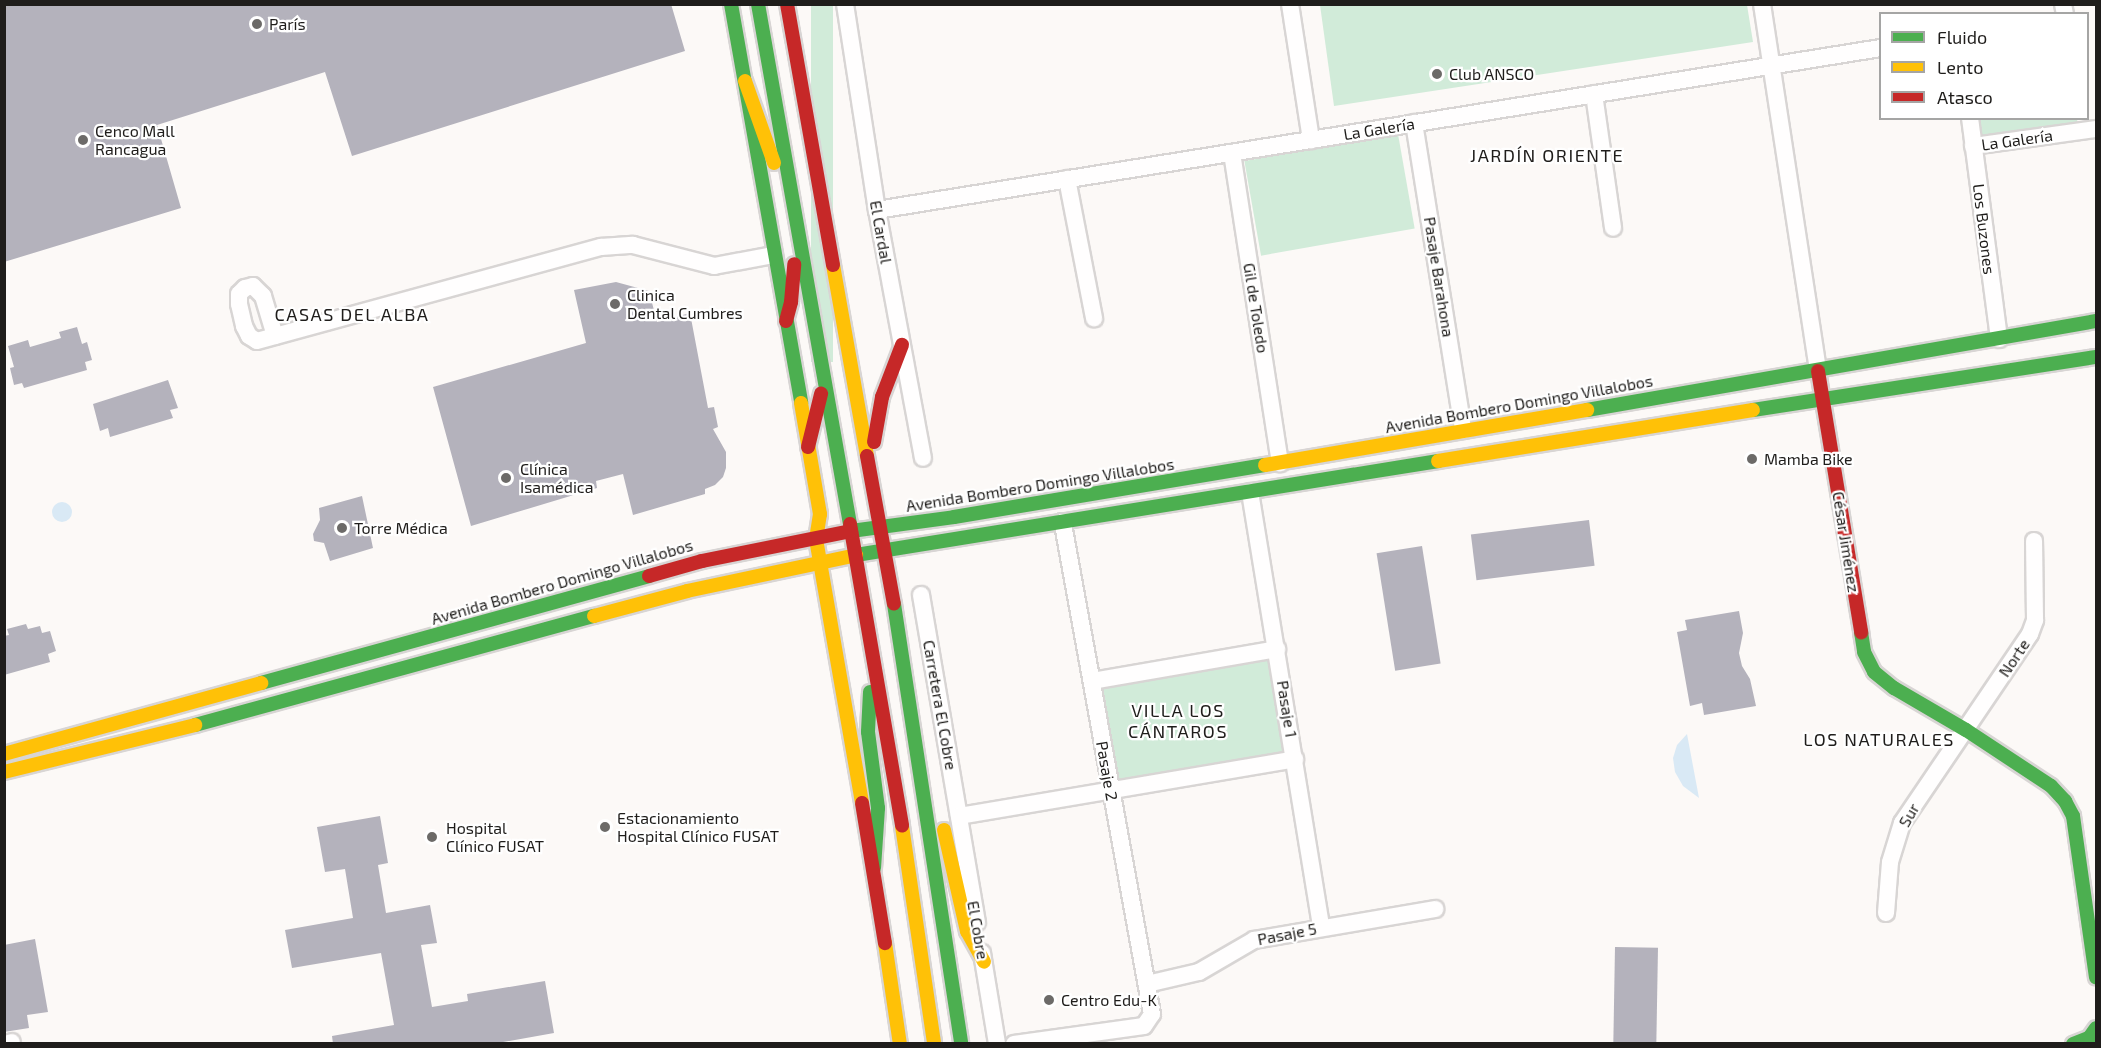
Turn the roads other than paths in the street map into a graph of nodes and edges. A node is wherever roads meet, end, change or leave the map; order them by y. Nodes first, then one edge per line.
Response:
1 (731, 4) edge
2 (758, 4) edge
3 (787, 4) edge
4 (1290, 4) edge
5 (1762, 4) edge
6 (850, 5) edge
7 (1879, 48) edge
8 (1772, 66) junction
9 (745, 81) junction
10 (1594, 94) junction
11 (1970, 120) edge
12 (1414, 123) junction
13 (2088, 126) edge
14 (1311, 140) junction
15 (1973, 146) junction
16 (1232, 153) junction
17 (1067, 179) junction
18 (794, 209) junction
19 (877, 210) junction
20 (1613, 228) dead end
21 (774, 255) junction
22 (1094, 318) dead end
23 (786, 321) junction
24 (2097, 321) edge
25 (275, 336) dead end
26 (1999, 339) junction
27 (902, 345) junction
28 (2097, 357) edge
29 (822, 370) junction
30 (1818, 370) junction
31 (1822, 399) junction
32 (1463, 430) junction
33 (808, 447) junction
34 (923, 458) dead end
35 (1280, 463) junction
36 (872, 470) junction
37 (1250, 492) junction
38 (1063, 522) junction
39 (880, 526) junction
40 (851, 531) junction
41 (816, 539) junction
42 (2034, 541) dead end
43 (884, 550) junction
44 (856, 555) junction
45 (822, 564) junction
46 (921, 594) dead end
47 (474, 624) junction
48 (480, 647) junction
49 (1277, 649) junction
50 (876, 672) junction
51 (278, 679) junction
52 (1092, 681) junction
53 (284, 700) junction
54 (1966, 730) junction
55 (4, 753) edge
56 (916, 757) junction
57 (1295, 759) junction
58 (4, 772) edge
59 (1110, 789) junction
60 (959, 816) junction
61 (874, 868) junction
62 (1435, 909) dead end
63 (1886, 913) dead end
64 (2092, 918) edge
65 (1321, 927) junction
66 (984, 962) junction
67 (2097, 977) edge
68 (1147, 984) junction
69 (2097, 1028) edge
70 (900, 1044) edge
71 (934, 1044) edge
72 (961, 1044) edge
73 (997, 1044) edge
74 (1014, 1044) edge
75 (2073, 1044) edge

1 - 9 main road
2 - 18 main road
3 - 36 main road
4 - 14 street
5 - 8 street, César Jiménez
6 - 19 street, El Cardal
7 - 8 street, La Galería
8 - 10 street, La Galería
8 - 30 street, César Jiménez
9 - 18 main road
9 - 21 main road
10 - 12 street, La Galería
10 - 20 street
11 - 15 street, Los Buzones
12 - 14 street, La Galería
12 - 32 street, Pasaje Barahona
13 - 15 street, La Galería
14 - 16 street, La Galería
15 - 26 street, Los Buzones
16 - 17 street, La Galería
16 - 35 street, Gil de Toledo
17 - 19 street, La Galería
17 - 22 street
18 - 23 main road
18 - 29 main road
19 - 27 street, El Cardal
21 - 23 main road
21 - 25 street
23 - 33 main road
24 - 26 main road, Avenida Bombero Domingo Villalobos
26 - 30 main road, Avenida Bombero Domingo Villalobos
27 - 34 street, El Cardal
27 - 36 main road
28 - 31 main road
29 - 33 main road
29 - 40 main road
30 - 31 main road, César Jiménez
30 - 32 main road, Avenida Bombero Domingo Villalobos
31 - 37 main road
31 - 54 main road, César Jiménez
32 - 35 main road, Avenida Bombero Domingo Villalobos
33 - 41 main road
35 - 39 main road, Avenida Bombero Domingo Villalobos
36 - 39 main road
37 - 38 main road
37 - 49 street, Pasaje 1
38 - 43 main road
38 - 52 street, Pasaje 2
39 - 40 main road, Avenida Bombero Domingo Villalobos
39 - 43 main road
40 - 41 main road, Avenida Bombero Domingo Villalobos
40 - 44 main road
41 - 45 main road
41 - 47 main road, Avenida Bombero Domingo Villalobos
42 - 54 street, Norte
43 - 44 main road
43 - 56 main road
44 - 45 main road
44 - 50 main road
45 - 48 main road
45 - 61 main road
46 - 60 street, Carretera El Cobre
47 - 48 main road
47 - 51 main road, Avenida Bombero Domingo Villalobos
48 - 53 main road
49 - 52 street
49 - 57 street, Pasaje 1
50 - 61 main road
50 - 71 main road
51 - 53 main road
51 - 55 main road, Avenida Bombero Domingo Villalobos
52 - 59 street, Pasaje 2
53 - 58 main road
54 - 63 street, Sur
54 - 64 main road, César Jiménez
56 - 66 main road
56 - 72 main road
57 - 59 street
57 - 65 street, Pasaje 1
59 - 60 street
59 - 68 street, Pasaje 2
60 - 66 street, El Cobre
61 - 70 main road
62 - 65 street, Pasaje 5
64 - 67 main road, César Jiménez
65 - 68 street, Pasaje 5
66 - 73 street, El Cobre
68 - 74 street, Pasaje 2
69 - 75 main road

